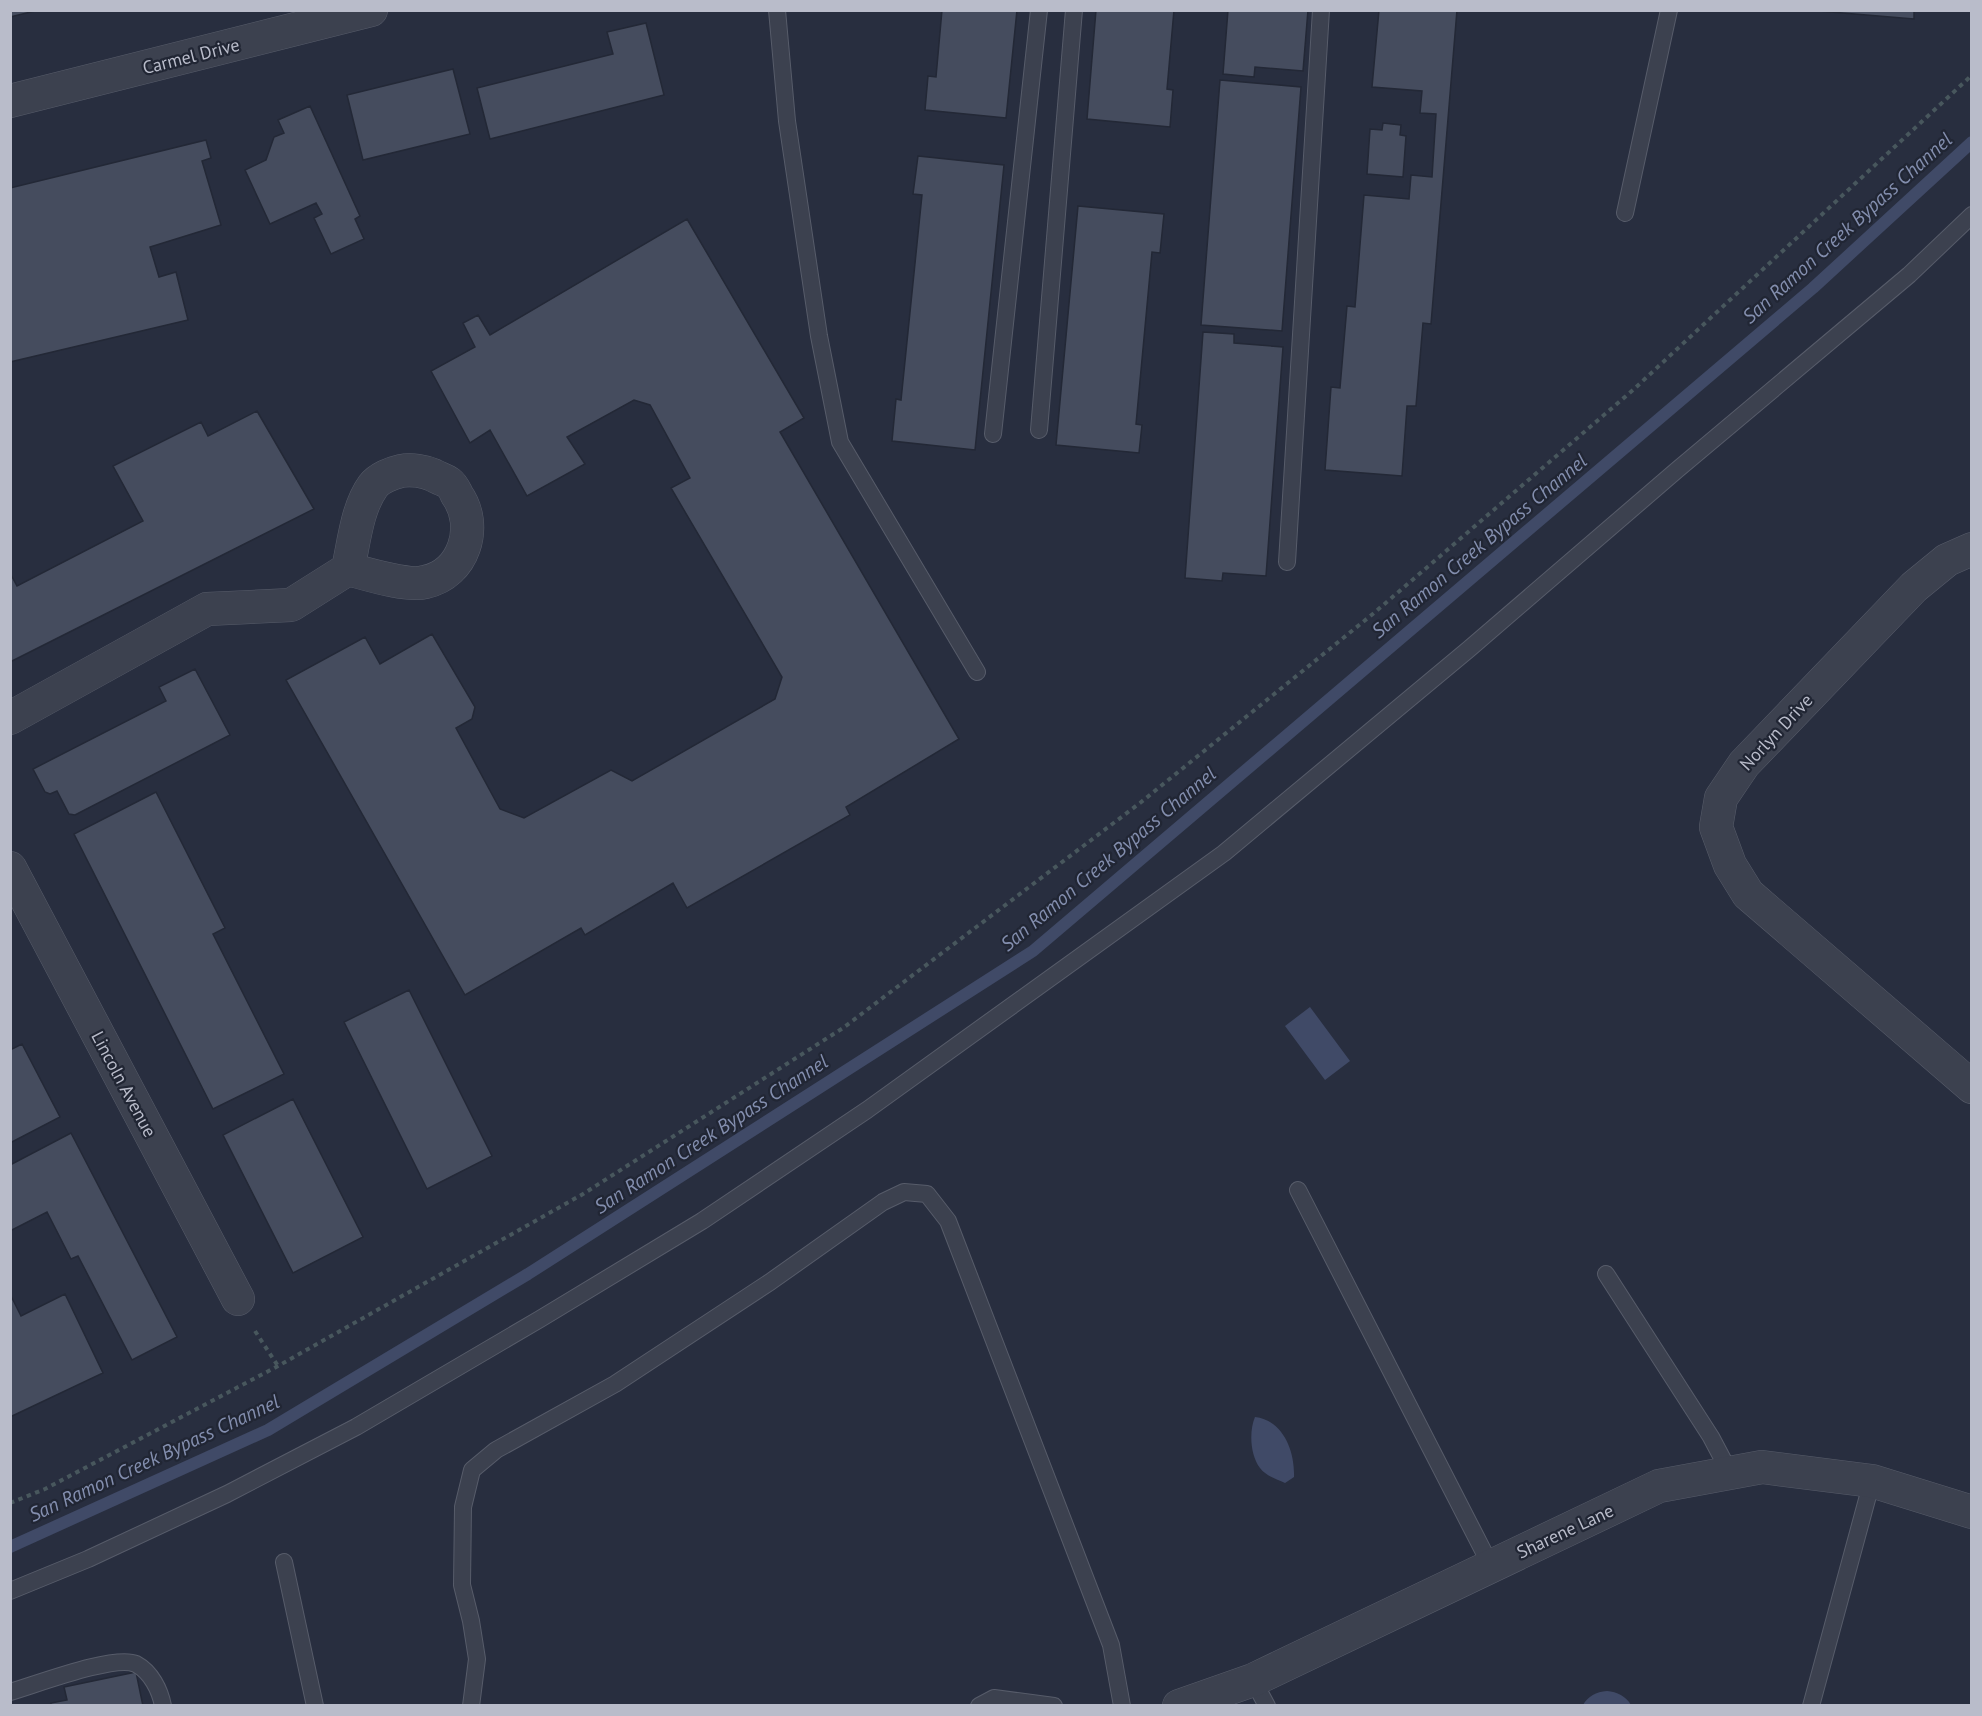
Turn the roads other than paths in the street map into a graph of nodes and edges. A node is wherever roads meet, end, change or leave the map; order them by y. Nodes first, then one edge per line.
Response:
1 (370, 10) edge
2 (777, 10) edge
3 (1040, 10) edge
4 (1074, 10) edge
5 (1321, 10) edge
6 (1669, 10) edge
7 (10, 100) edge
8 (1625, 213) dead end
9 (1971, 215) edge
10 (1039, 430) dead end
11 (993, 434) dead end
12 (1971, 549) edge
13 (1287, 562) dead end
14 (348, 569) dead end
15 (977, 672) dead end
16 (10, 718) edge
17 (10, 868) edge
18 (1971, 1087) edge
19 (1298, 1190) dead end
20 (1606, 1274) dead end
21 (238, 1299) dead end
22 (1730, 1473) junction
23 (1872, 1481) junction
24 (1971, 1512) edge
25 (284, 1562) dead end
26 (1491, 1566) junction
27 (10, 1591) edge
28 (10, 1692) edge
29 (1260, 1693) edge
30 (163, 1706) edge
31 (315, 1706) edge
32 (471, 1706) edge
33 (979, 1706) edge
34 (1054, 1706) edge
35 (1122, 1706) edge
36 (1179, 1706) edge
37 (1811, 1706) edge

1 - 7 street, Carmel Drive
2 - 15 lane
3 - 11 lane
4 - 10 lane
5 - 13 lane
6 - 8 lane
9 - 27 lane
12 - 18 street, Norlyn Drive
14 - 16 street
17 - 21 street, Lincoln Avenue
19 - 26 lane
20 - 22 lane
22 - 23 street, Sharene Lane
22 - 26 street, Sharene Lane
23 - 24 street, Sharene Lane
23 - 37 lane
25 - 31 lane
26 - 29 street, Sharene Lane
28 - 30 lane
29 - 36 street, Sharene Lane
32 - 35 lane
33 - 34 lane

